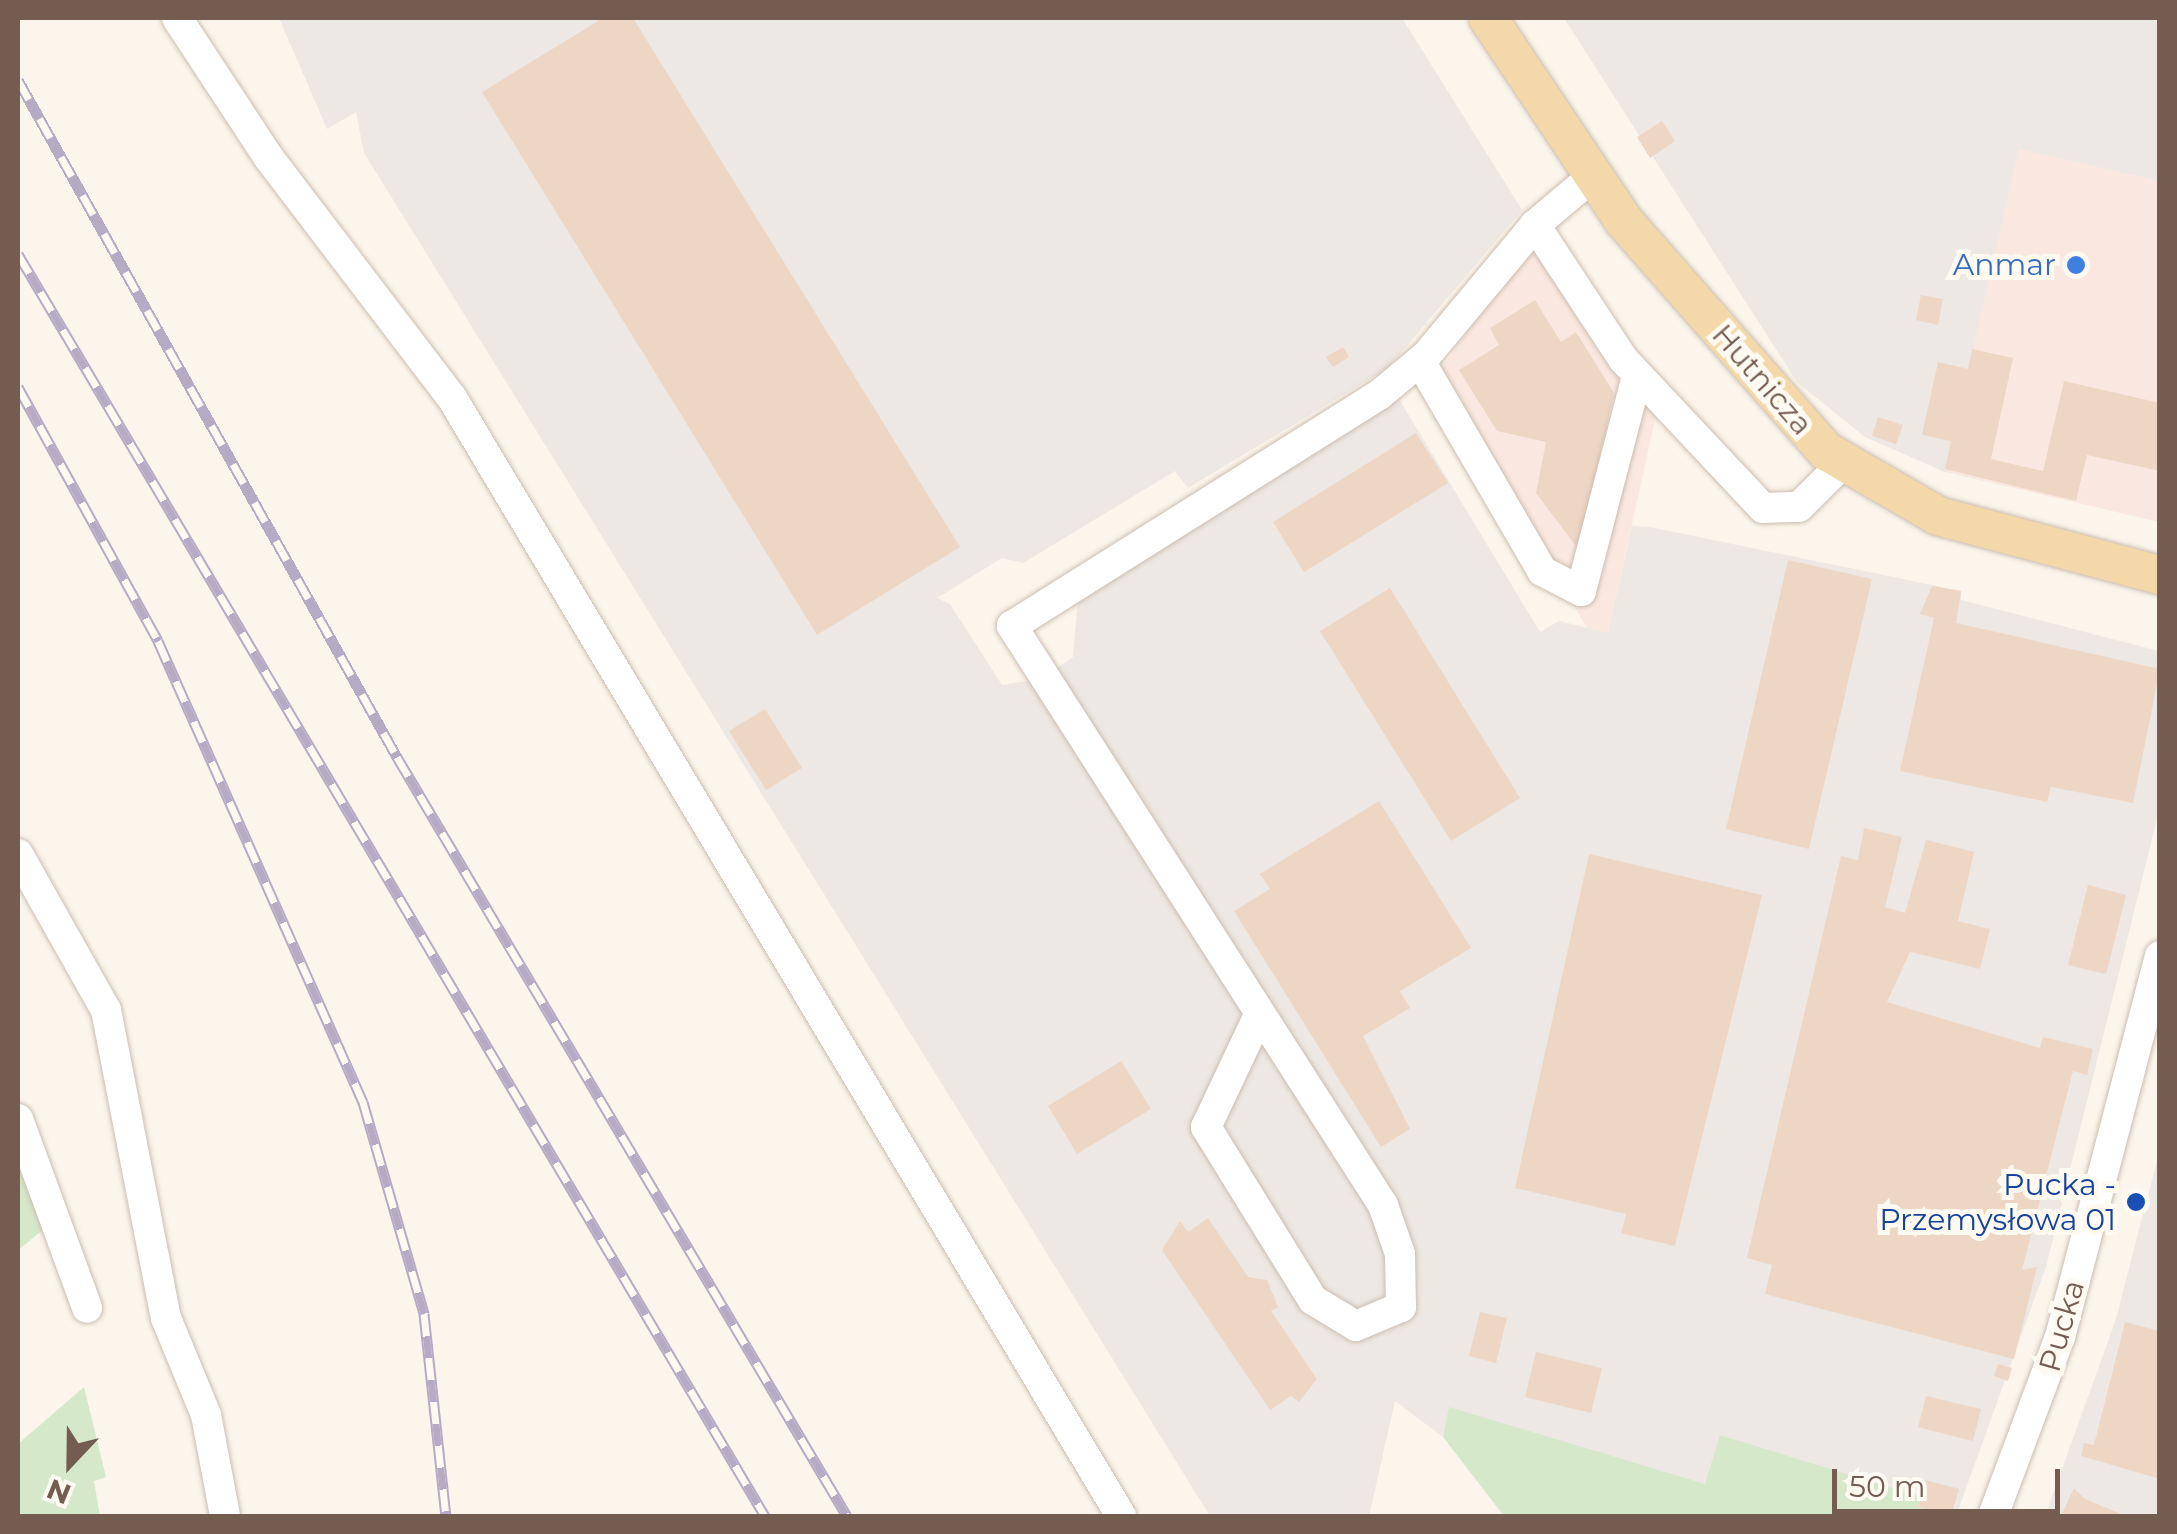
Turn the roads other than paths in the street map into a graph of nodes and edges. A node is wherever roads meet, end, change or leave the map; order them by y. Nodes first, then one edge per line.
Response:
1 (177, 18) edge
2 (1488, 18) edge
3 (1592, 176) junction
4 (1535, 226) junction
5 (1420, 361) junction
6 (1637, 376) junction
7 (1842, 464) junction
8 (2160, 575) edge
9 (18, 854) edge
10 (2160, 956) edge
11 (1258, 1015) junction
12 (18, 1119) edge
13 (88, 1308) dead end
14 (226, 1516) edge
15 (1122, 1516) edge
16 (1992, 1516) edge

1 - 15 street
2 - 3 main road, Hutnicza
3 - 4 street
3 - 7 main road, Hutnicza
4 - 5 street
4 - 6 street
5 - 6 street
5 - 11 street
6 - 7 street
7 - 8 main road, Hutnicza
9 - 14 street
10 - 16 street, Pucka
11 - 11 street
12 - 13 street

